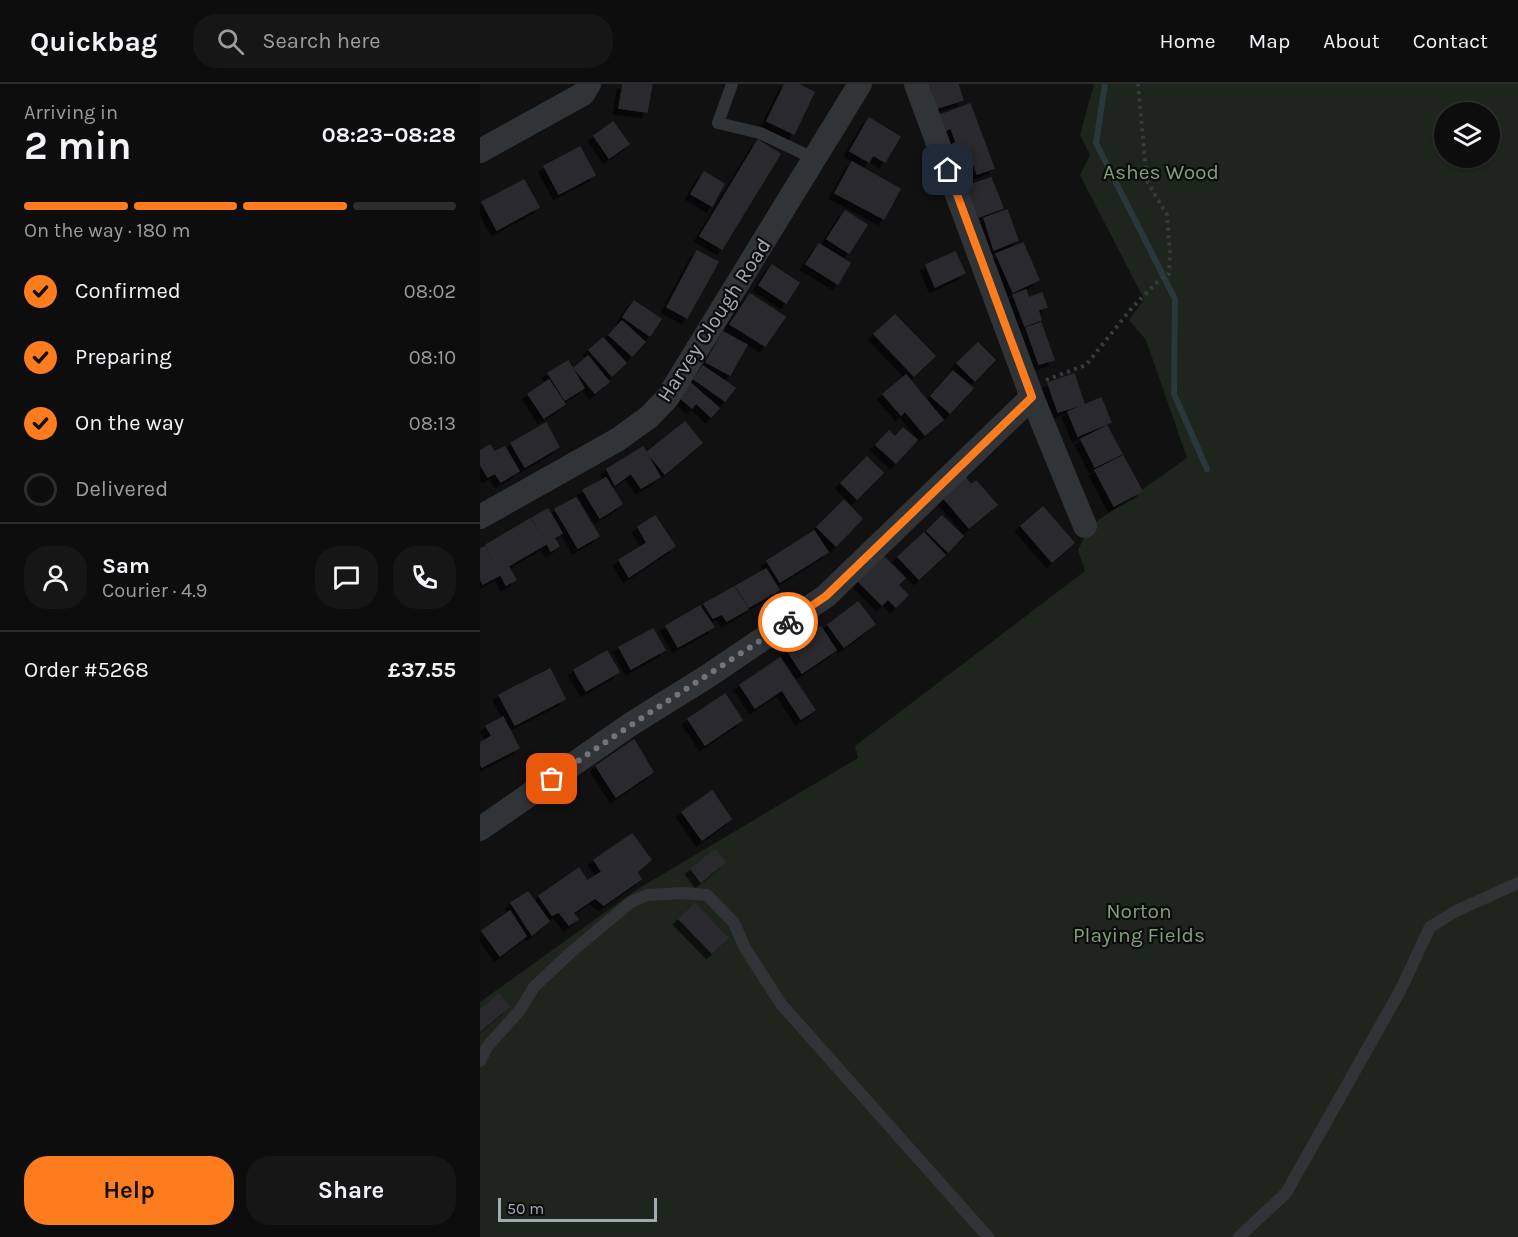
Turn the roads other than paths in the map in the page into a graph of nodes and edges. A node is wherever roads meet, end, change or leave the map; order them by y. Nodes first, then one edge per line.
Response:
1 (589, 84) edge
2 (732, 84) edge
3 (860, 84) edge
4 (916, 84) edge
5 (480, 151) edge
6 (815, 159) junction
7 (1030, 392) junction
8 (480, 517) edge
9 (1084, 526) dead end
10 (480, 829) edge
11 (1518, 883) edge
12 (480, 1061) edge
13 (988, 1237) edge
14 (1239, 1237) edge

1 - 5 street
2 - 6 lane
3 - 6 street, Harvey Clough Road
4 - 7 street
6 - 8 street, Harvey Clough Road
7 - 9 street
7 - 10 street
11 - 14 lane
12 - 13 lane

